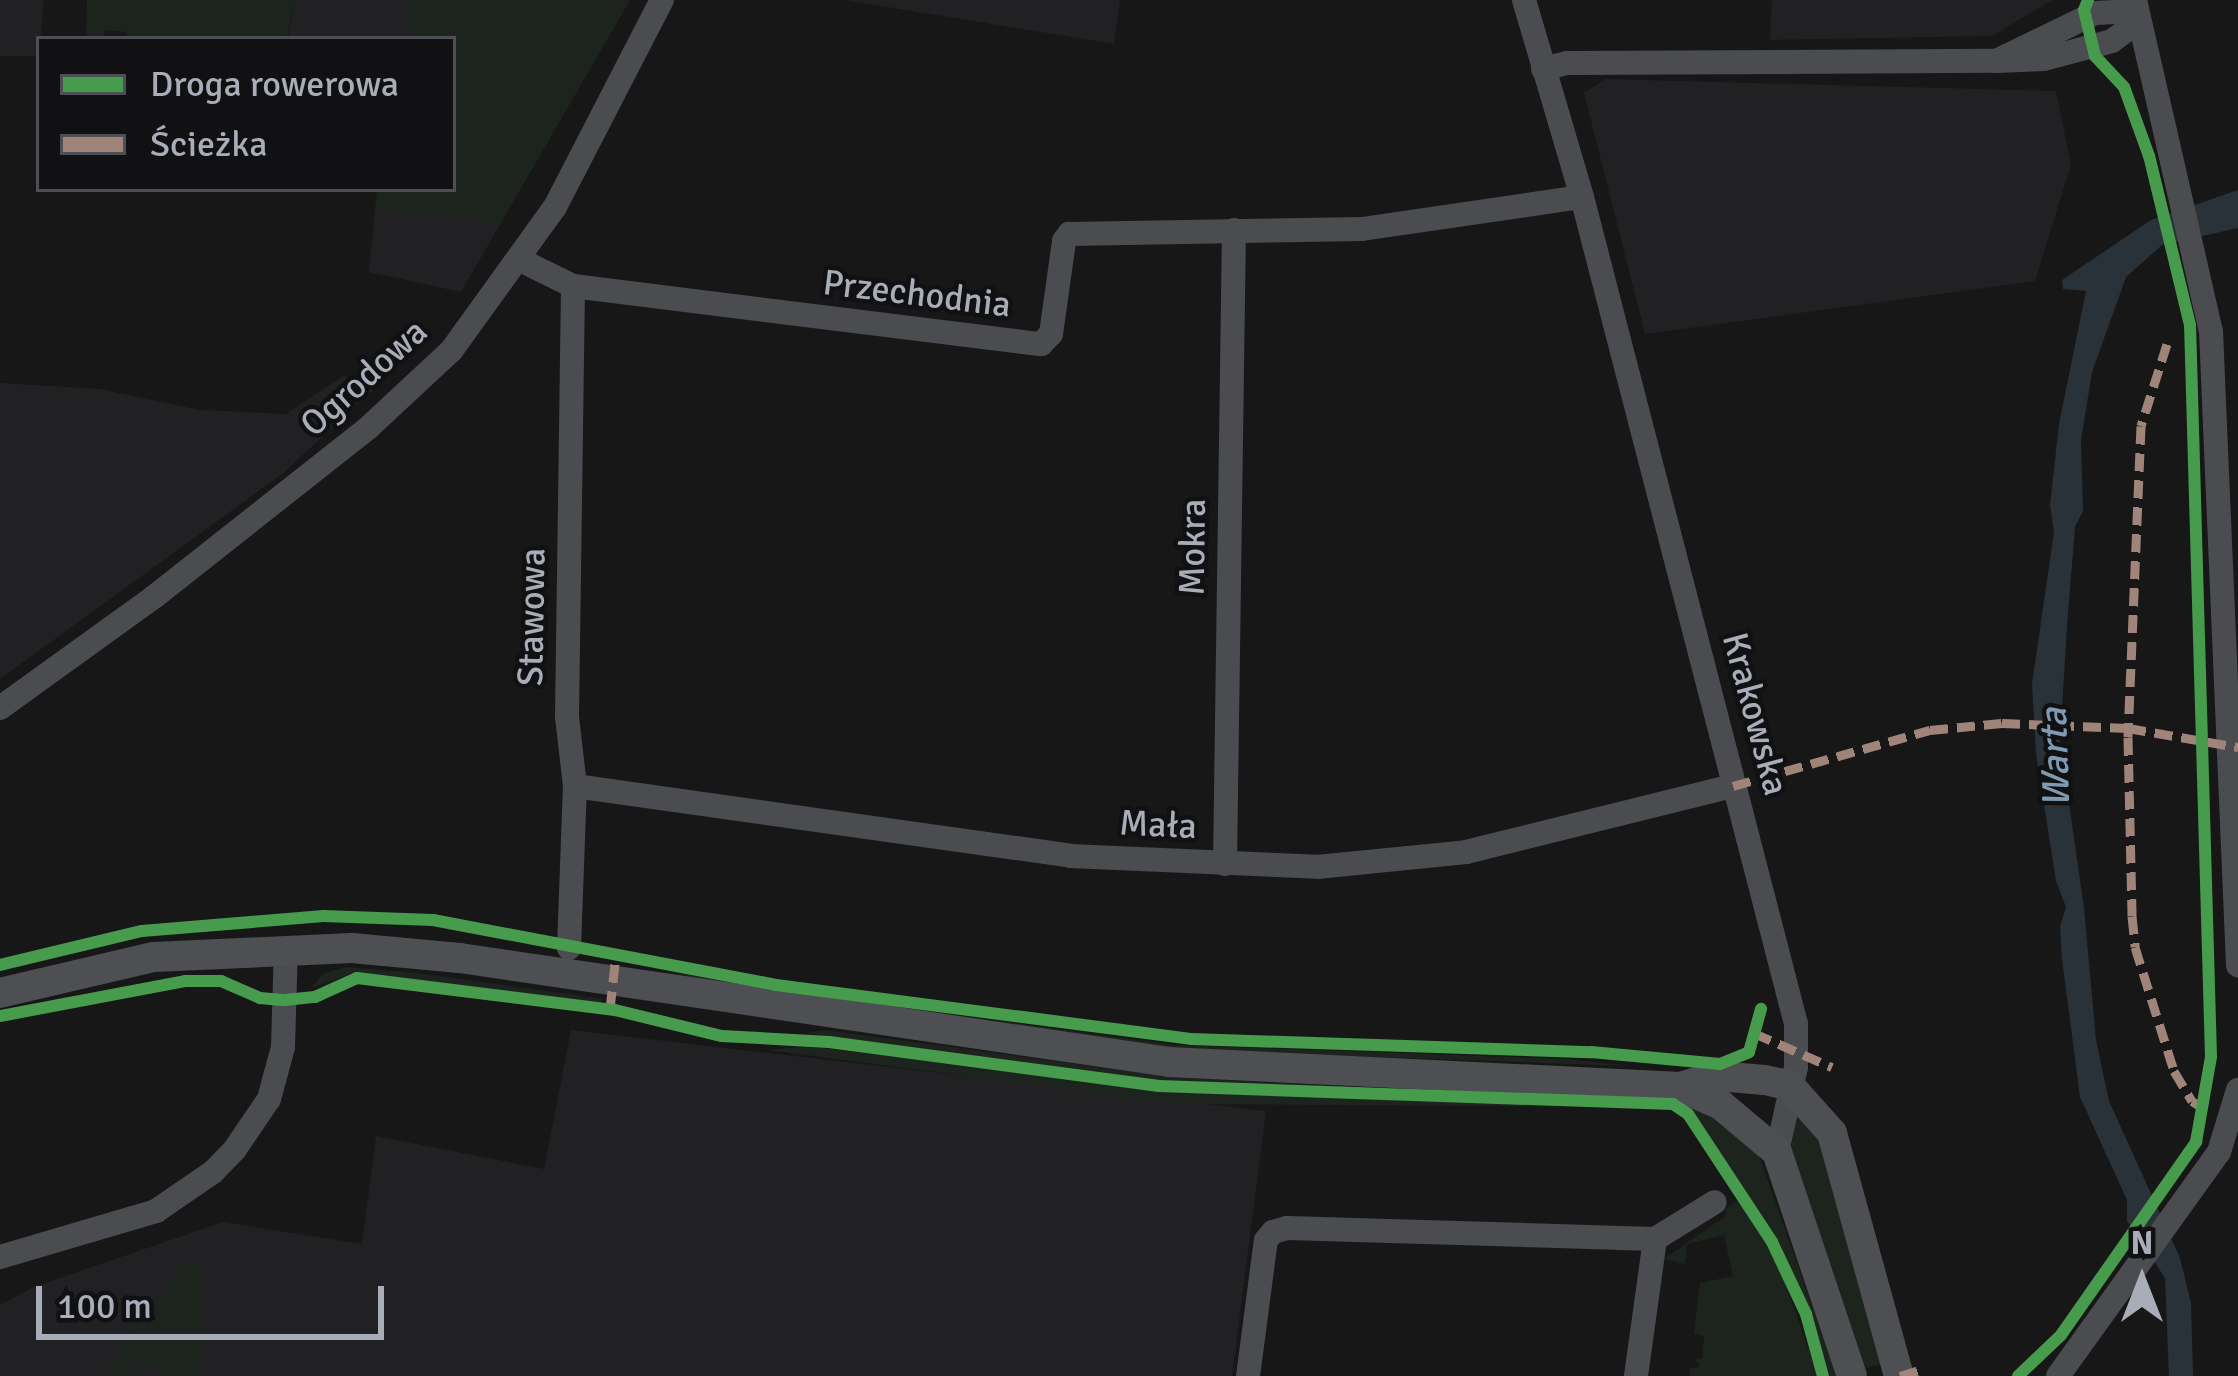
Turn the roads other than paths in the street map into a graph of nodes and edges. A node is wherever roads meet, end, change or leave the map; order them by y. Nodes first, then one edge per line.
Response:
1 (662, 0) edge
2 (1524, 0) edge
3 (2136, 6) edge
4 (1543, 69) junction
5 (1582, 197) junction
6 (1234, 230) junction
7 (520, 260) junction
8 (573, 286) junction
9 (0, 708) edge
10 (575, 786) junction
11 (1733, 786) junction
12 (1225, 864) junction
13 (568, 948) dead end
14 (286, 949) junction
15 (2238, 964) edge
16 (0, 993) edge
17 (1680, 1087) junction
18 (1790, 1087) junction
19 (2238, 1090) edge
20 (1777, 1152) junction
21 (1714, 1202) dead end
22 (1655, 1239) junction
23 (0, 1257) edge
24 (1248, 1376) edge
25 (1636, 1376) edge
26 (1852, 1376) edge
27 (1900, 1376) edge
28 (2058, 1376) edge

1 - 7 street, Ogrodowa
2 - 4 street, Krakowska
3 - 4 street
3 - 15 street
4 - 5 street, Krakowska
5 - 6 street, Przechodnia
5 - 11 street, Krakowska
6 - 8 street, Przechodnia
6 - 12 street, Mokra
7 - 8 street, Przechodnia
7 - 9 street, Ogrodowa
8 - 10 street, Stawowa
10 - 12 street, Mała
10 - 13 street, Stawowa
11 - 12 street, Mała
11 - 18 street, Krakowska
14 - 16 main road
14 - 17 main road
14 - 23 street
17 - 18 main road
17 - 20 main road
18 - 20 street, Krakowska
18 - 27 main road
19 - 28 street
20 - 26 main road, Krakowska
21 - 22 street
22 - 24 street
22 - 25 street

